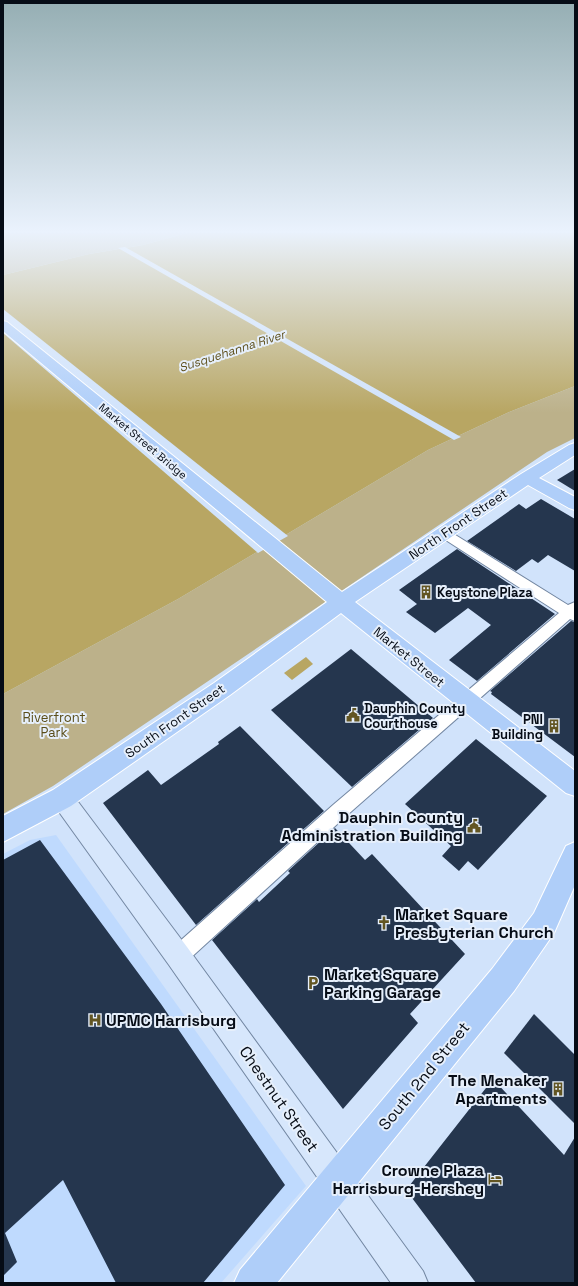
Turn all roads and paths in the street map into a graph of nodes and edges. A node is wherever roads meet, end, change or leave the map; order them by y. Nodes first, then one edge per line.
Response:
1 (3, 325) edge
2 (575, 448) edge
3 (527, 478) junction
4 (575, 504) edge
5 (445, 534) junction
6 (284, 556) joint
7 (341, 602) junction
8 (573, 611) edge
9 (465, 702) junction
10 (575, 785) edge
11 (62, 798) junction
12 (3, 830) edge
13 (575, 855) edge
14 (178, 956) junction
15 (338, 1181) junction
16 (253, 1283) edge
17 (411, 1283) edge

1 - 6 main road, Market Street Bridge
2 - 3 main road, North Front Street
3 - 4 main road
3 - 5 main road, North Front Street
5 - 7 main road, North Front Street
5 - 8 street
6 - 7 main road, Market Street
7 - 9 main road, Market Street
7 - 11 main road, South Front Street
8 - 9 street
9 - 10 main road, Market Street
9 - 14 street
11 - 12 main road, South Front Street
11 - 14 main road, Chestnut Street
13 - 15 main road, South 2nd Street
14 - 15 main road, Chestnut Street
15 - 16 main road, South 2nd Street
15 - 17 main road, Chestnut Street

